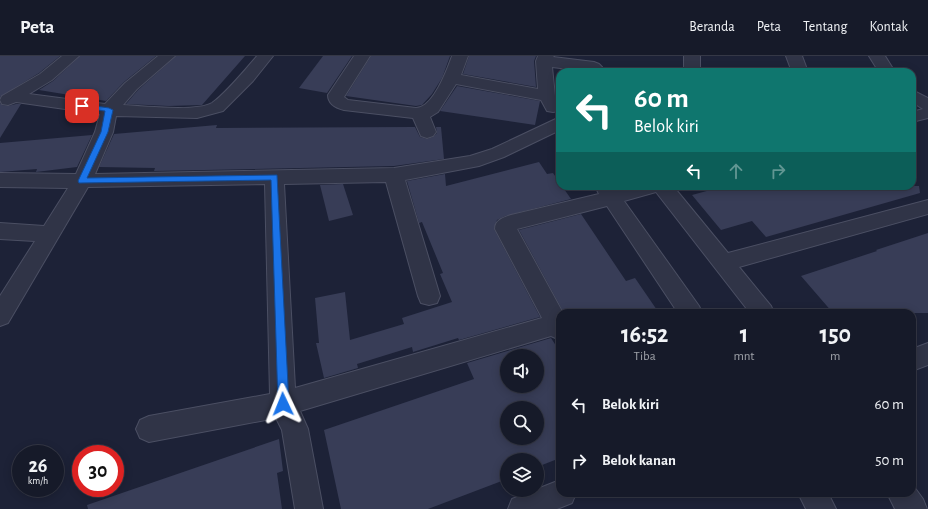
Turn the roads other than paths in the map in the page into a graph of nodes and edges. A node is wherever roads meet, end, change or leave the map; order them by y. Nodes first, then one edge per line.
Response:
1 (71, 56) edge
2 (167, 56) edge
3 (266, 56) edge
4 (362, 56) edge
5 (460, 56) edge
6 (692, 56) edge
7 (794, 56) edge
8 (878, 56) edge
9 (545, 60) edge
10 (594, 66) edge
11 (692, 68) edge
12 (798, 68) edge
13 (885, 68) edge
14 (452, 78) junction
15 (547, 96) junction
16 (916, 98) edge
17 (7, 100) edge
18 (928, 105) edge
19 (109, 110) junction
20 (420, 113) junction
21 (928, 113) edge
22 (556, 114) edge
23 (916, 116) edge
24 (556, 124) edge
25 (428, 132) dead end
26 (394, 175) junction
27 (274, 177) junction
28 (0, 180) edge
29 (82, 181) junction
30 (623, 190) edge
31 (665, 190) edge
32 (608, 192) edge
33 (928, 208) edge
34 (0, 231) edge
35 (50, 234) junction
36 (723, 262) junction
37 (429, 296) dead end
38 (688, 309) edge
39 (760, 309) edge
40 (0, 316) edge
41 (556, 323) edge
42 (556, 328) edge
43 (928, 354) edge
44 (916, 358) edge
45 (283, 404) junction
46 (149, 429) dead end
47 (556, 495) edge
48 (814, 497) edge
49 (904, 497) edge
50 (309, 509) edge
51 (522, 509) edge
52 (822, 509) edge
53 (913, 509) edge

1 - 17 street
2 - 19 street
3 - 19 street
4 - 20 street
5 - 14 street
6 - 11 street
7 - 12 street
8 - 13 street
9 - 10 street
9 - 15 street
14 - 15 street
14 - 20 street
15 - 22 street
16 - 18 street
17 - 19 street
19 - 29 street
20 - 25 street
21 - 23 street
24 - 26 street
26 - 27 street
26 - 37 street
27 - 29 street
27 - 45 street
28 - 29 street
29 - 35 street
30 - 32 street
31 - 36 street
32 - 38 street
32 - 41 street
33 - 36 street
34 - 35 street
35 - 40 street
36 - 39 street
42 - 45 street
43 - 44 street
45 - 46 street
45 - 50 street
47 - 51 street
48 - 52 street
49 - 53 street

